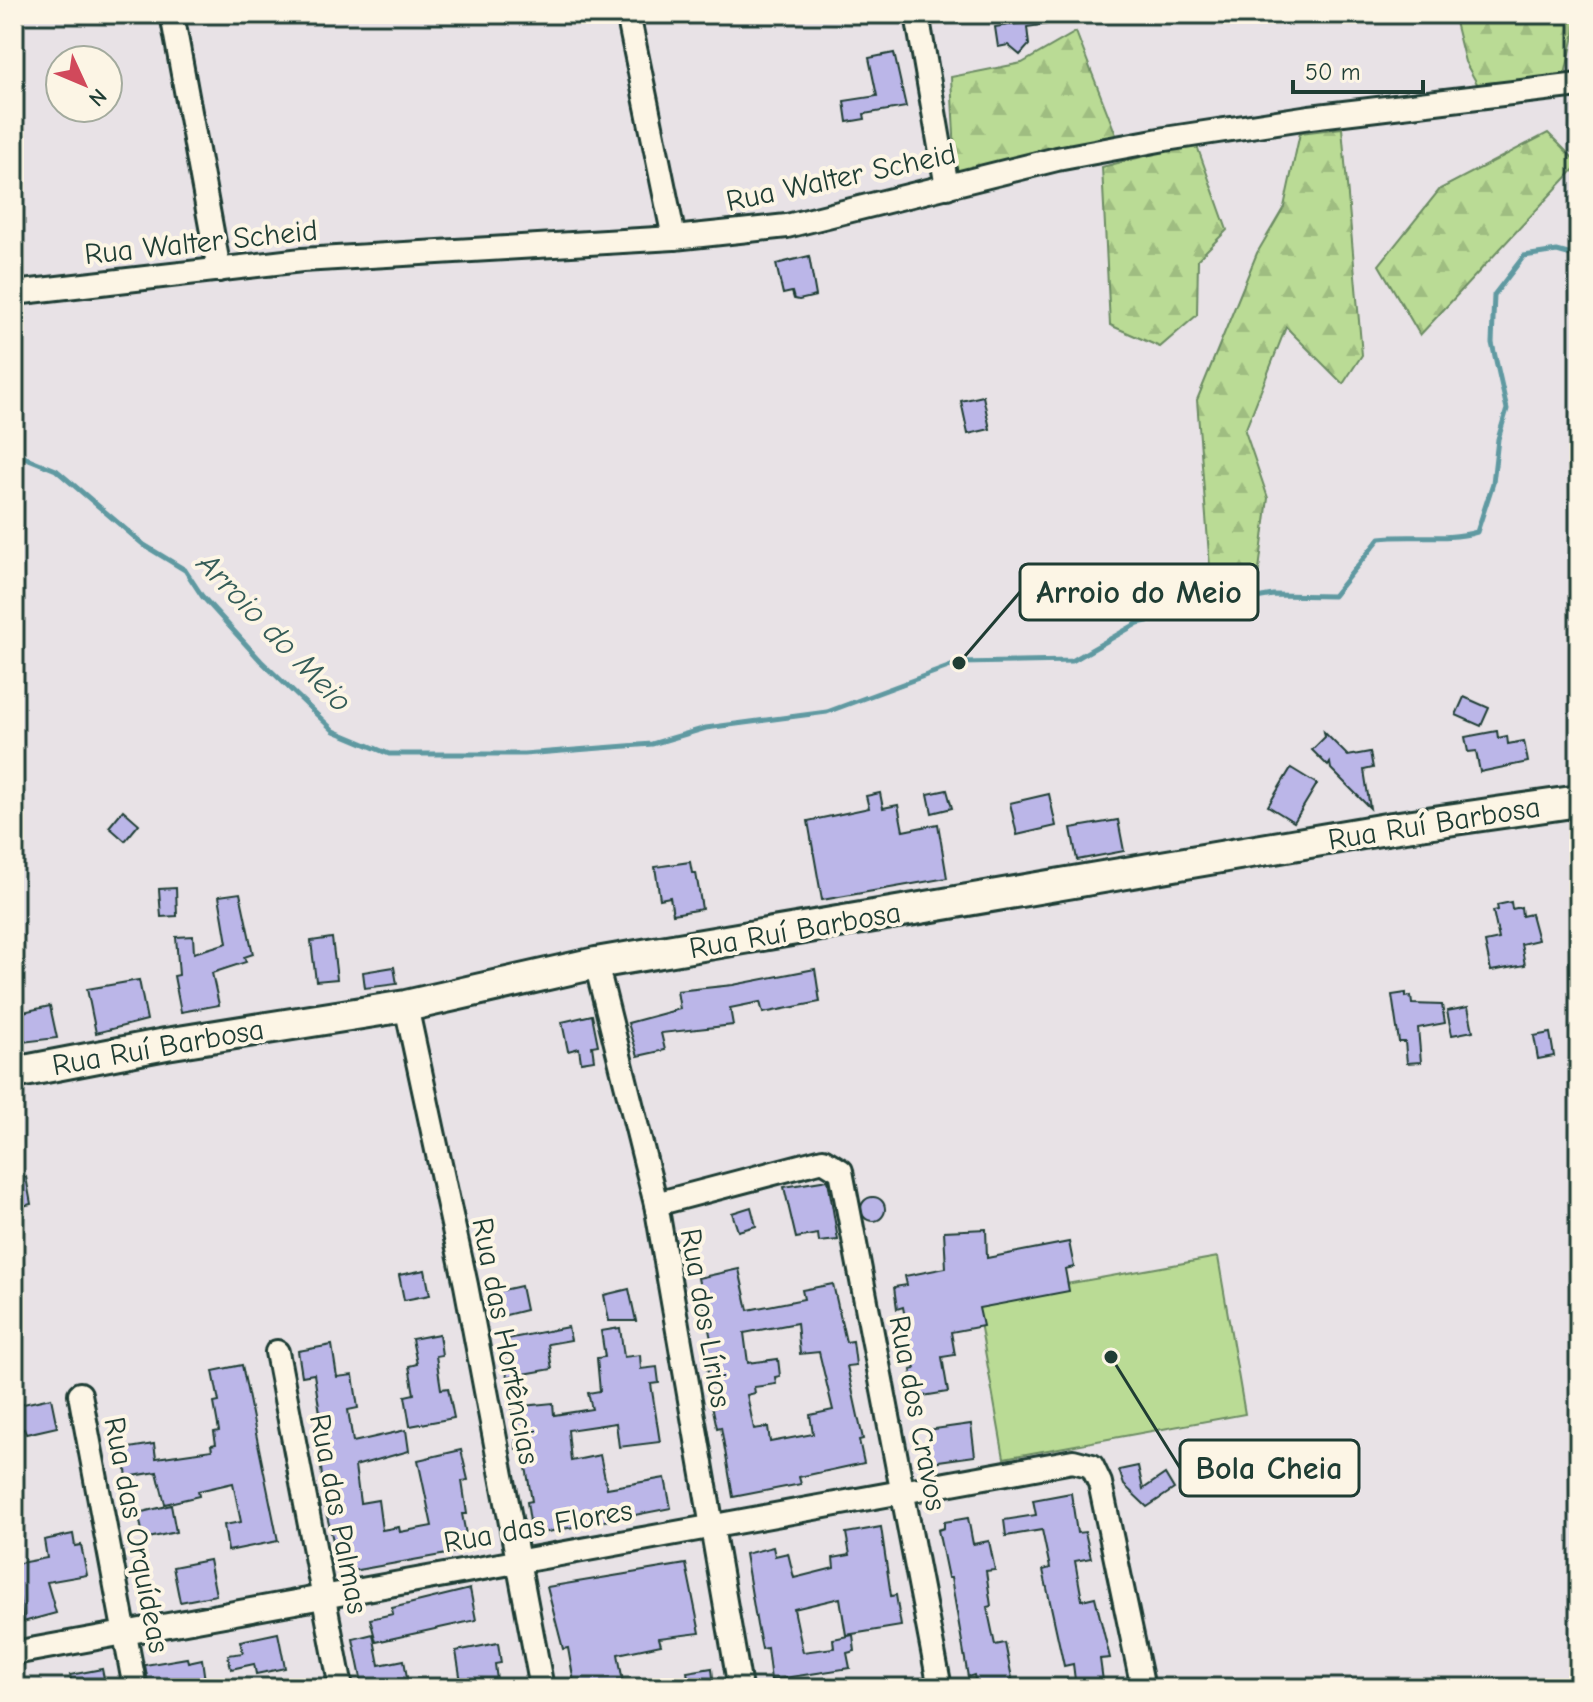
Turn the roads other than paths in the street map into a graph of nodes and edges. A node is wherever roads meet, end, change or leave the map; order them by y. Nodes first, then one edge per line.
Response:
1 (172, 14) edge
2 (628, 14) edge
3 (917, 14) edge
4 (1579, 85) edge
5 (947, 187) junction
6 (674, 238) junction
7 (219, 270) junction
8 (14, 293) edge
9 (1579, 801) edge
10 (596, 963) junction
11 (406, 1006) junction
12 (14, 1073) edge
13 (656, 1204) junction
14 (277, 1352) dead end
15 (80, 1394) dead end
16 (903, 1492) junction
17 (711, 1524) junction
18 (517, 1559) junction
19 (325, 1596) junction
20 (127, 1633) junction
21 (14, 1653) edge
22 (135, 1688) edge
23 (341, 1688) edge
24 (542, 1688) edge
25 (740, 1688) edge
26 (940, 1688) edge
27 (1143, 1688) edge

1 - 7 street
2 - 6 street
3 - 5 street
4 - 5 street, Rua Walter Scheid
5 - 6 street, Rua Walter Scheid
6 - 7 street, Rua Walter Scheid
7 - 8 street, Rua Walter Scheid
9 - 10 main road, Rua Ruí Barbosa
10 - 11 main road, Rua Ruí Barbosa
10 - 13 street, Rua dos Lírios
11 - 12 main road, Rua Ruí Barbosa
11 - 18 street, Rua das Hortências
13 - 16 street, Rua dos Cravos
13 - 17 street, Rua dos Lírios
14 - 19 street, Rua das Palmas
15 - 20 street, Rua das Orquídeas
16 - 17 street, Rua das Flores
16 - 26 street, Rua dos Cravos
16 - 27 street, Rua das Flores
17 - 18 street, Rua das Flores
17 - 25 street, Rua dos Lírios
18 - 19 street, Rua das Flores
18 - 24 street, Rua das Hortências
19 - 20 street, Rua das Flores
19 - 23 street, Rua das Palmas
20 - 21 street, Rua das Flores
20 - 22 street, Rua das Orquídeas

